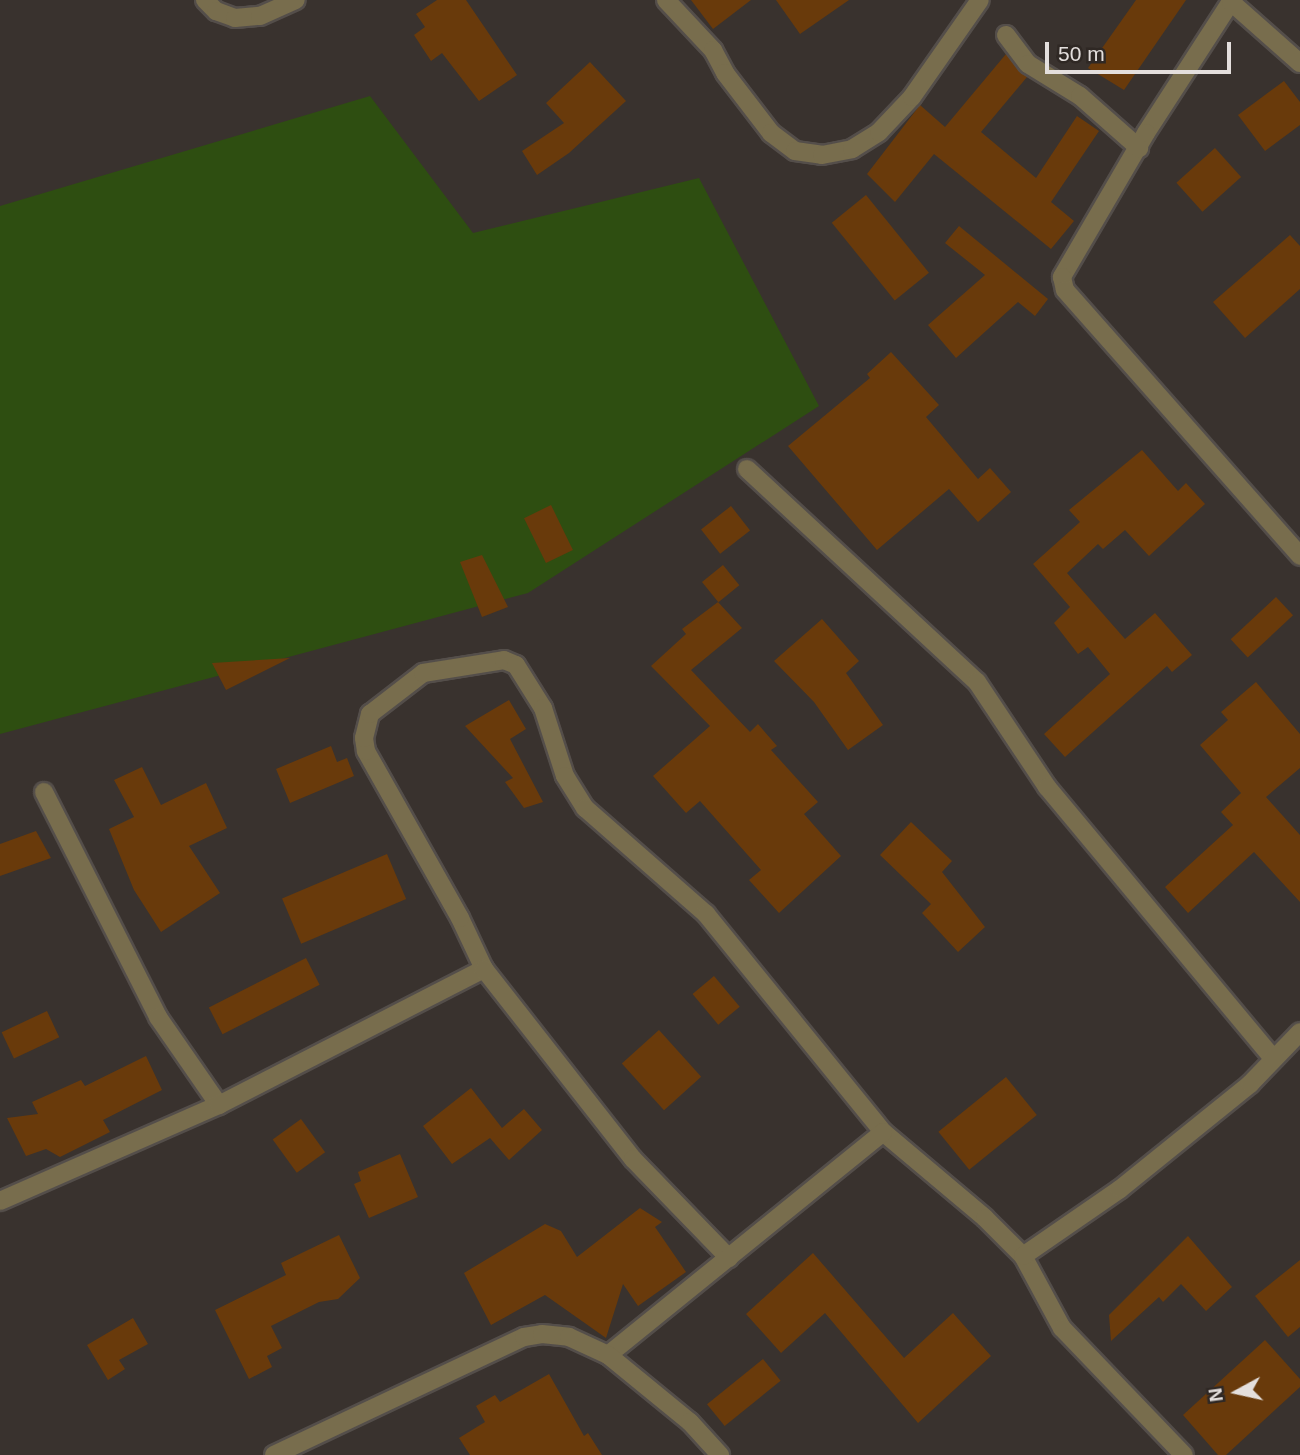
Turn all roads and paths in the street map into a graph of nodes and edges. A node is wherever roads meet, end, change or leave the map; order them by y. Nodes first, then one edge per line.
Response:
1 (205, 0) edge
2 (296, 0) edge
3 (666, 0) edge
4 (980, 0) edge
5 (1231, 1) edge
6 (1006, 35) dead end
7 (1300, 63) edge
8 (1139, 148) junction
9 (747, 469) dead end
10 (1300, 556) edge
11 (44, 792) dead end
12 (484, 969) junction
13 (1300, 1032) edge
14 (1273, 1058) junction
15 (219, 1105) junction
16 (883, 1132) junction
17 (0, 1201) edge
18 (1023, 1256) junction
19 (730, 1258) junction
20 (607, 1355) junction
21 (274, 1455) edge
22 (720, 1455) edge
23 (1184, 1455) edge

1 - 2 street
3 - 4 street
5 - 7 street
5 - 8 street
6 - 8 street
8 - 10 street
9 - 14 street
11 - 15 street
12 - 15 street
12 - 16 street
12 - 19 street
13 - 14 street
14 - 18 street
15 - 17 street
16 - 18 street
16 - 19 street
18 - 23 street
19 - 20 street
20 - 21 street
20 - 22 street

